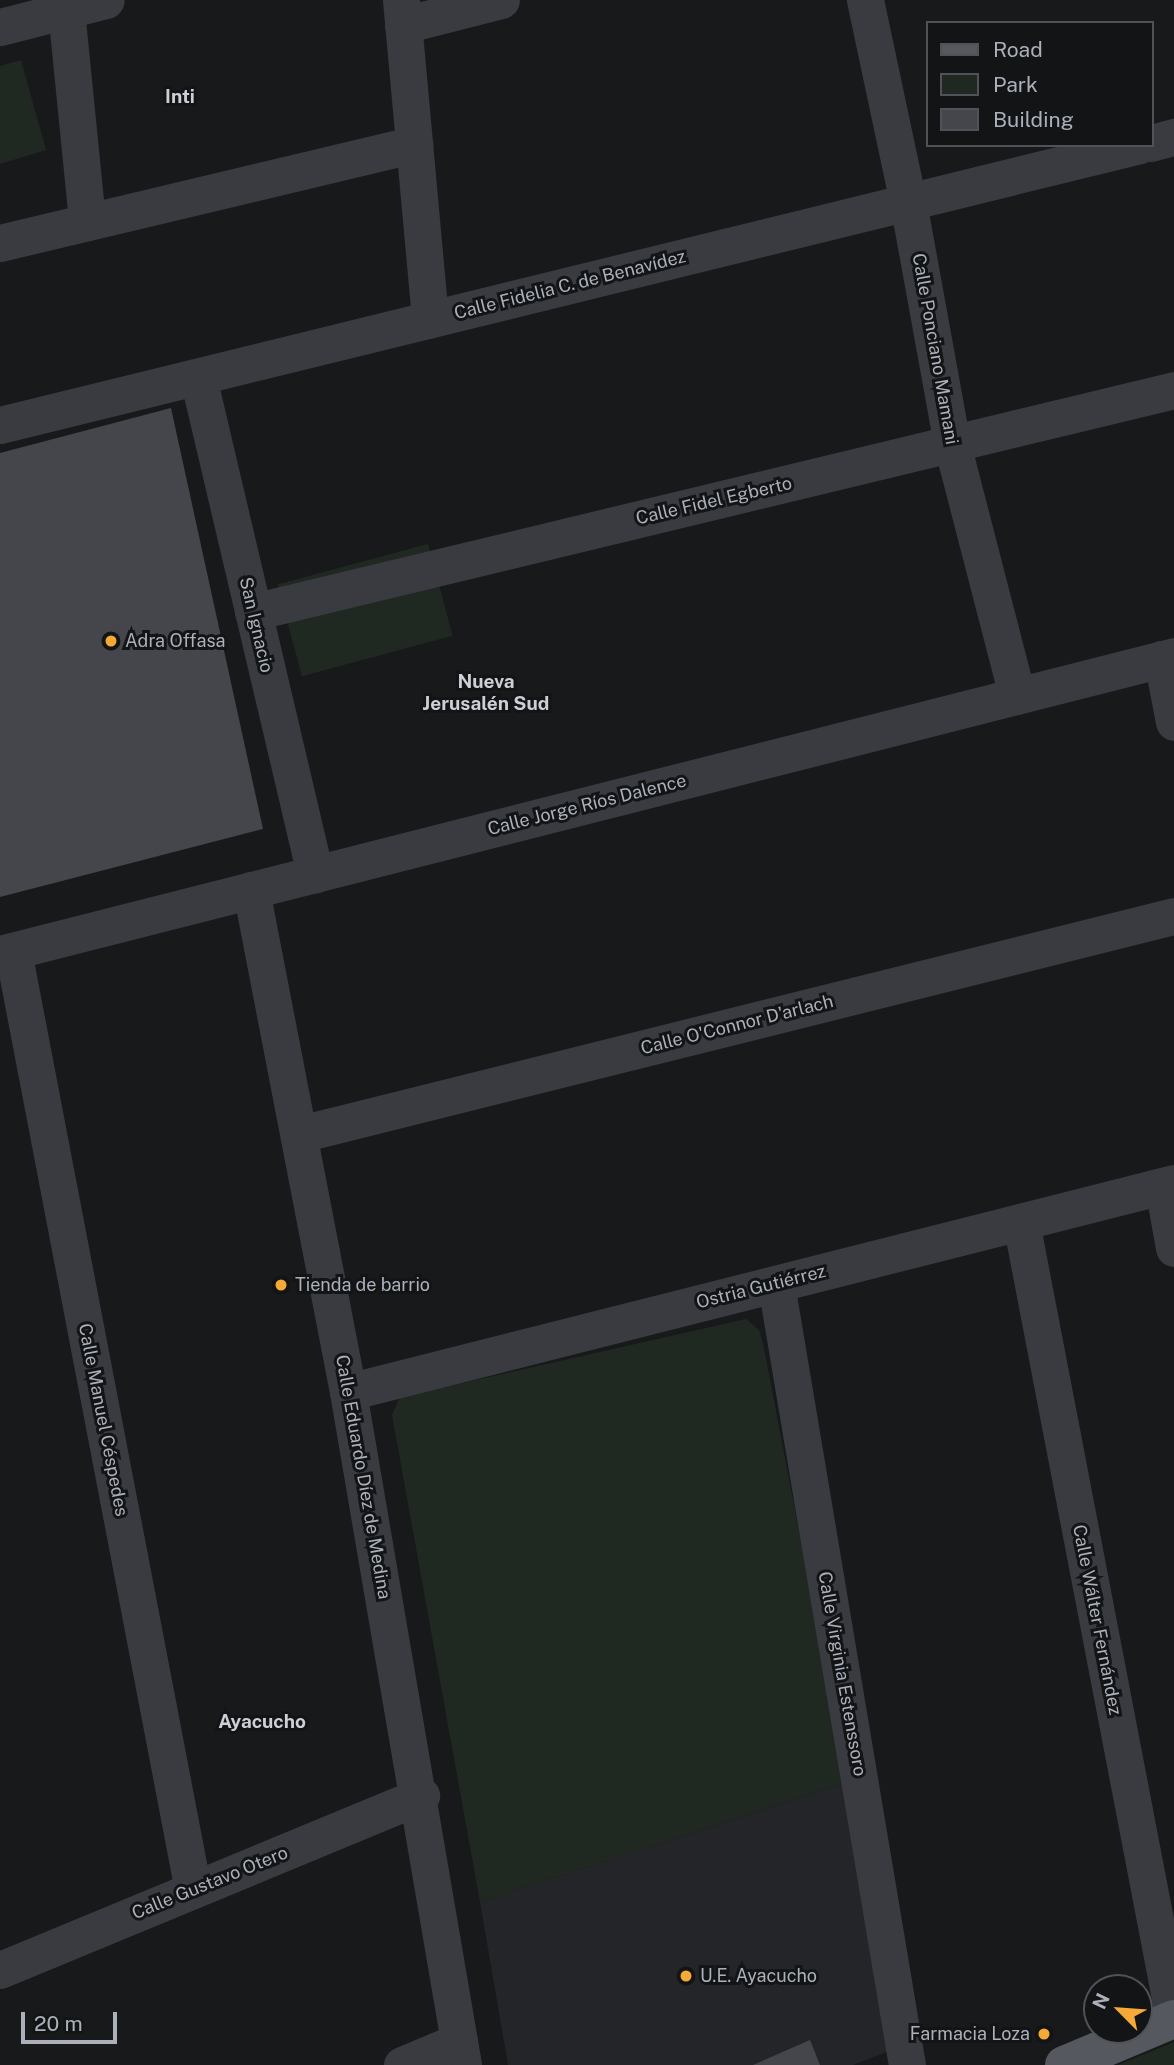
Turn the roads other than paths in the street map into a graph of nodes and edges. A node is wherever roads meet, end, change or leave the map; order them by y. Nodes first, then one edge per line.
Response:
1 (106, 0) edge
2 (501, 0) edge
3 (865, 0) edge
4 (66, 10) junction
5 (402, 12) edge
6 (0, 27) edge
7 (1174, 137) edge
8 (1153, 142) edge
9 (414, 145) junction
10 (1132, 147) edge
11 (908, 202) junction
12 (87, 222) junction
13 (0, 243) edge
14 (430, 320) junction
15 (198, 377) junction
16 (1174, 390) edge
17 (0, 425) edge
18 (952, 444) junction
19 (253, 612) junction
20 (1168, 657) edge
21 (1017, 695) junction
22 (1174, 722) edge
23 (315, 874) junction
24 (251, 890) junction
25 (1174, 916) edge
26 (6, 952) edge
27 (300, 1134) junction
28 (1168, 1185) edge
29 (1021, 1222) junction
30 (1174, 1248) edge
31 (776, 1284) junction
32 (348, 1392) junction
33 (421, 1796) junction
34 (193, 1890) junction
35 (0, 1970) edge
36 (1174, 2019) edge
37 (461, 2053) edge
38 (402, 2065) edge
39 (907, 2065) edge
40 (1064, 2065) edge

1 - 4 street
2 - 5 street
3 - 11 street, Calle Ponciano Mamani
4 - 6 street
4 - 12 street
5 - 9 street
7 - 8 street
9 - 12 street
9 - 14 street
10 - 11 street, Calle Fidelia C. de Benavídez
11 - 14 street, Calle Fidelia C. de Benavídez
11 - 18 street, Calle Ponciano Mamani
12 - 13 street
14 - 15 street, Calle Fidelia C. de Benavídez
15 - 17 street, Calle Fidelia C. de Benavídez
15 - 19 street, San Ignacio
16 - 18 street, Calle Fidel Egberto
18 - 19 street, Calle Fidel Egberto
18 - 21 street, Calle Ponciano Mamani
19 - 23 street, San Ignacio
20 - 21 street, Calle Jorge Ríos Dalence
20 - 22 street
21 - 23 street, Calle Jorge Ríos Dalence
23 - 24 street, Calle Jorge Ríos Dalence
24 - 26 street, Calle Jorge Ríos Dalence
24 - 27 street, Calle Eduardo Díez de Medina
25 - 27 street, Calle O'Connor D'arlach
26 - 34 street, Calle Manuel Céspedes
27 - 32 street, Calle Eduardo Díez de Medina
28 - 29 street, Ostria Gutiérrez
28 - 30 street
29 - 31 street, Ostria Gutiérrez
29 - 36 street, Calle Wálter Fernández
31 - 32 street, Ostria Gutiérrez
31 - 39 street, Calle Virginia Estenssoro
32 - 33 street, Calle Eduardo Díez de Medina
33 - 34 street, Calle Gustavo Otero
33 - 37 street, Calle Eduardo Díez de Medina
34 - 35 street, Calle Gustavo Otero
36 - 40 main road
37 - 38 street

